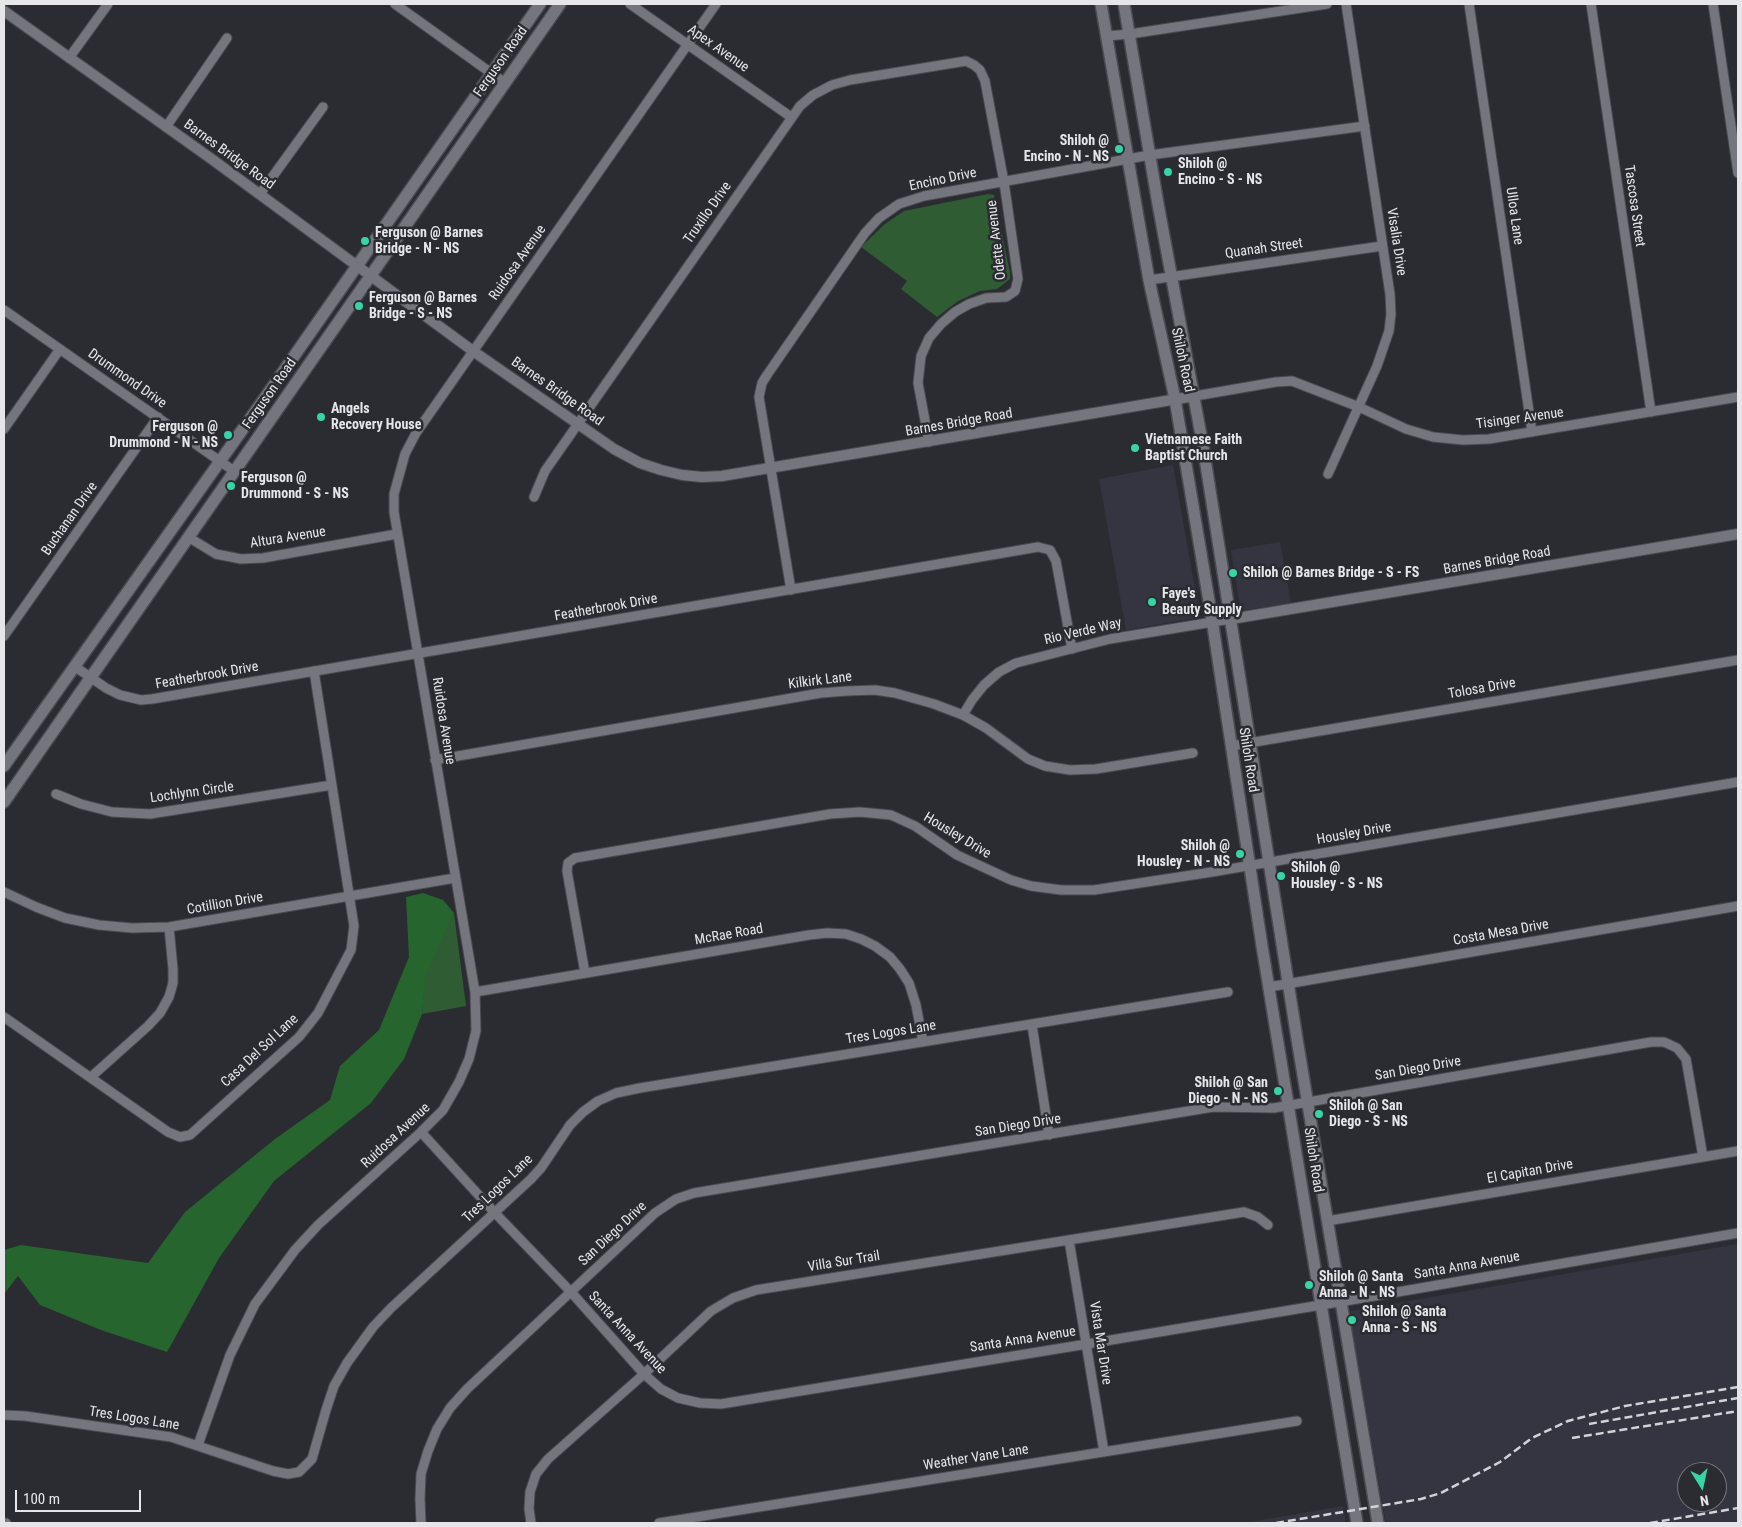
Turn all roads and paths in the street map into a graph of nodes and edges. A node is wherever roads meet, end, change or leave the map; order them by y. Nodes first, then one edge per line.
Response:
1 (108, 4) edge
2 (395, 4) edge
3 (540, 4) edge
4 (560, 4) edge
5 (630, 4) edge
6 (716, 4) edge
7 (1101, 4) edge
8 (1124, 4) edge
9 (1327, 4) edge
10 (1346, 4) edge
11 (1469, 4) edge
12 (1592, 4) edge
13 (1713, 4) edge
14 (4, 11) edge
15 (1130, 34) junction
16 (1107, 36) junction
17 (227, 38) dead end
18 (688, 44) junction
19 (70, 58) junction
20 (980, 70) joint
21 (492, 72) junction
22 (505, 82) junction
23 (323, 107) dead end
24 (791, 117) junction
25 (1365, 126) junction
26 (166, 127) junction
27 (1150, 155) junction
28 (1128, 159) junction
29 (1738, 173) edge
30 (1004, 182) junction
31 (260, 194) junction
32 (1382, 246) junction
33 (357, 265) junction
34 (371, 275) junction
35 (1173, 276) junction
36 (1149, 280) junction
37 (4, 310) edge
38 (60, 349) junction
39 (473, 351) junction
40 (1195, 396) junction
41 (1738, 397) edge
42 (1175, 399) junction
43 (1359, 407) junction
44 (1651, 412) junction
45 (158, 417) junction
46 (578, 424) junction
47 (4, 429) edge
48 (1532, 432) junction
49 (928, 442) junction
50 (220, 461) junction
51 (770, 469) junction
52 (234, 471) junction
53 (1328, 474) dead end
54 (534, 497) dead end
55 (397, 534) junction
56 (1738, 534) edge
57 (188, 538) junction
58 (790, 590) junction
59 (1231, 620) junction
60 (1212, 622) junction
61 (4, 636) edge
62 (1072, 649) junction
63 (418, 654) junction
64 (1738, 660) edge
65 (74, 666) junction
66 (314, 671) junction
67 (90, 677) junction
68 (963, 715) junction
69 (1250, 742) junction
70 (1231, 746) junction
71 (1193, 753) dead end
72 (435, 760) junction
73 (4, 766) edge
74 (1738, 782) edge
75 (332, 786) junction
76 (56, 794) dead end
77 (4, 802) edge
78 (1269, 862) junction
79 (1249, 866) junction
80 (455, 878) junction
81 (4, 892) edge
82 (350, 897) junction
83 (1738, 906) edge
84 (170, 927) junction
85 (585, 973) junction
86 (1288, 983) junction
87 (1269, 987) junction
88 (475, 992) junction
89 (1228, 992) dead end
90 (4, 1017) edge
91 (1032, 1024) junction
92 (923, 1042) junction
93 (91, 1077) junction
94 (1308, 1102) junction
95 (1289, 1105) junction
96 (421, 1132) junction
97 (1049, 1135) junction
98 (1738, 1151) edge
99 (1704, 1156) junction
100 (495, 1213) junction
101 (1327, 1221) junction
102 (1268, 1225) dead end
103 (1738, 1233) edge
104 (1069, 1240) junction
105 (571, 1292) junction
106 (1341, 1302) junction
107 (1321, 1305) junction
108 (1087, 1344) junction
109 (644, 1374) junction
110 (4, 1415) edge
111 (1297, 1420) dead end
112 (198, 1445) junction
113 (1104, 1452) junction
114 (421, 1523) edge
115 (532, 1523) edge
116 (659, 1523) edge
117 (1357, 1523) edge
118 (1378, 1523) edge

1 - 19 street
2 - 21 street
3 - 21 main road, Ferguson Road
4 - 22 main road, Ferguson Road
5 - 18 street, Apex Avenue
6 - 18 street, Ruidosa Avenue
7 - 16 main road, Shiloh Road
8 - 15 main road, Shiloh Road
9 - 15 street
10 - 25 street, Visalia Drive
11 - 48 street, Ulloa Lane
12 - 44 street, Tascosa Street
13 - 29 street
14 - 19 street, Barnes Bridge Road
15 - 16 street
15 - 27 main road, Shiloh Road
16 - 28 main road, Shiloh Road
17 - 26 street
18 - 24 street, Apex Avenue
18 - 39 street, Ruidosa Avenue
19 - 26 street, Barnes Bridge Road
20 - 24 street, Truxillo Drive
20 - 30 street, Odette Avenue
21 - 22 street
21 - 33 main road, Ferguson Road
22 - 34 main road, Ferguson Road
23 - 31 street
24 - 46 street, Truxillo Drive
25 - 27 street, Encino Drive
25 - 32 street, Visalia Drive
26 - 31 street, Barnes Bridge Road
27 - 28 street, Encino Drive
27 - 35 main road, Shiloh Road
28 - 30 street, Encino Drive
28 - 36 main road, Shiloh Road
30 - 49 street, Odette Avenue
30 - 51 street, Encino Drive
31 - 33 street, Barnes Bridge Road
32 - 35 street, Quanah Street
32 - 43 street, Visalia Drive
33 - 34 street, Barnes Bridge Road
33 - 50 main road, Ferguson Road
34 - 39 street, Barnes Bridge Road
34 - 52 main road, Ferguson Road
35 - 36 street, Quanah Street
35 - 40 main road, Shiloh Road
36 - 42 main road, Shiloh Road
37 - 38 street, Drummond Drive
38 - 45 street, Drummond Drive
38 - 47 street
39 - 46 street, Barnes Bridge Road
39 - 55 street, Ruidosa Avenue
40 - 42 street, Barnes Bridge Road
40 - 43 street, Tisinger Avenue
40 - 59 main road, Shiloh Road
41 - 44 street, Tisinger Avenue
42 - 49 street, Barnes Bridge Road
42 - 60 main road, Shiloh Road
43 - 48 street, Tisinger Avenue
43 - 53 street, Visalia Drive
44 - 48 street, Tisinger Avenue
45 - 50 street, Drummond Drive
45 - 61 street, Buchanan Drive
46 - 51 street, Barnes Bridge Road
46 - 54 street, Truxillo Drive
49 - 51 street, Barnes Bridge Road
50 - 52 street, Drummond Drive
50 - 65 main road, Ferguson Road
51 - 58 street, Encino Drive
52 - 57 main road, Ferguson Road
55 - 57 street, Altura Avenue
55 - 63 street, Ruidosa Avenue
56 - 59 street, Barnes Bridge Road
57 - 67 main road, Ferguson Road
58 - 62 street, Featherbrook Drive
58 - 63 street, Featherbrook Drive
59 - 60 street, Rio Verde Way
59 - 69 main road, Shiloh Road
60 - 62 street, Rio Verde Way
60 - 70 main road, Shiloh Road
62 - 68 street, Rio Verde Way
63 - 66 street, Featherbrook Drive
63 - 72 street, Ruidosa Avenue
64 - 69 street, Tolosa Drive
65 - 67 street, Featherbrook Drive
65 - 73 main road, Ferguson Road
66 - 67 street, Featherbrook Drive
66 - 75 street, Casa Del Sol Lane
67 - 77 main road, Ferguson Road
68 - 71 street, Kilkirk Lane
68 - 72 street, Kilkirk Lane
69 - 70 street, Tolosa Drive
69 - 78 main road, Shiloh Road
70 - 79 main road, Shiloh Road
72 - 80 street, Ruidosa Avenue
74 - 78 street, Housley Drive
75 - 76 street, Lochlynn Circle
75 - 82 street, Casa Del Sol Lane
78 - 79 street, Housley Drive
78 - 86 main road, Shiloh Road
79 - 85 street, Housley Drive
79 - 87 main road, Shiloh Road
80 - 82 street, Cotillion Drive
80 - 88 street, Ruidosa Avenue
81 - 84 street, Cotillion Drive
82 - 84 street, Cotillion Drive
82 - 93 street, Casa Del Sol Lane
83 - 86 street, Costa Mesa Drive
84 - 93 street
85 - 88 street, McRae Road
85 - 92 street, McRae Road
86 - 87 street, Costa Mesa Drive
86 - 94 main road, Shiloh Road
87 - 95 main road, Shiloh Road
88 - 96 street, Ruidosa Avenue
89 - 91 street, Tres Logos Lane
90 - 93 street, Casa Del Sol Lane
91 - 92 street, Tres Logos Lane
91 - 97 street
92 - 100 street, Tres Logos Lane
94 - 95 street, San Diego Drive
94 - 99 street, San Diego Drive
94 - 101 main road, Shiloh Road
95 - 97 street, San Diego Drive
95 - 107 main road, Shiloh Road
96 - 100 street, Santa Anna Avenue
96 - 112 street, Ruidosa Avenue
97 - 105 street, San Diego Drive
98 - 99 street, El Capitan Drive
99 - 101 street, El Capitan Drive
100 - 105 street, Santa Anna Avenue
100 - 112 street, Tres Logos Lane
101 - 106 main road, Shiloh Road
102 - 104 street, Villa Sur Trail
103 - 106 street, Santa Anna Avenue
104 - 108 street, Vista Mar Drive
104 - 109 street, Villa Sur Trail
105 - 109 street, Santa Anna Avenue
105 - 114 street, San Diego Drive
106 - 107 street, Santa Anna Avenue
106 - 118 main road, Shiloh Road
107 - 108 street, Santa Anna Avenue
107 - 117 main road, Shiloh Road
108 - 109 street, Santa Anna Avenue
108 - 113 street, Vista Mar Drive
109 - 115 street, Villa Sur Trail
110 - 112 street, Tres Logos Lane
111 - 113 street, Weather Vane Lane
113 - 116 street, Weather Vane Lane

